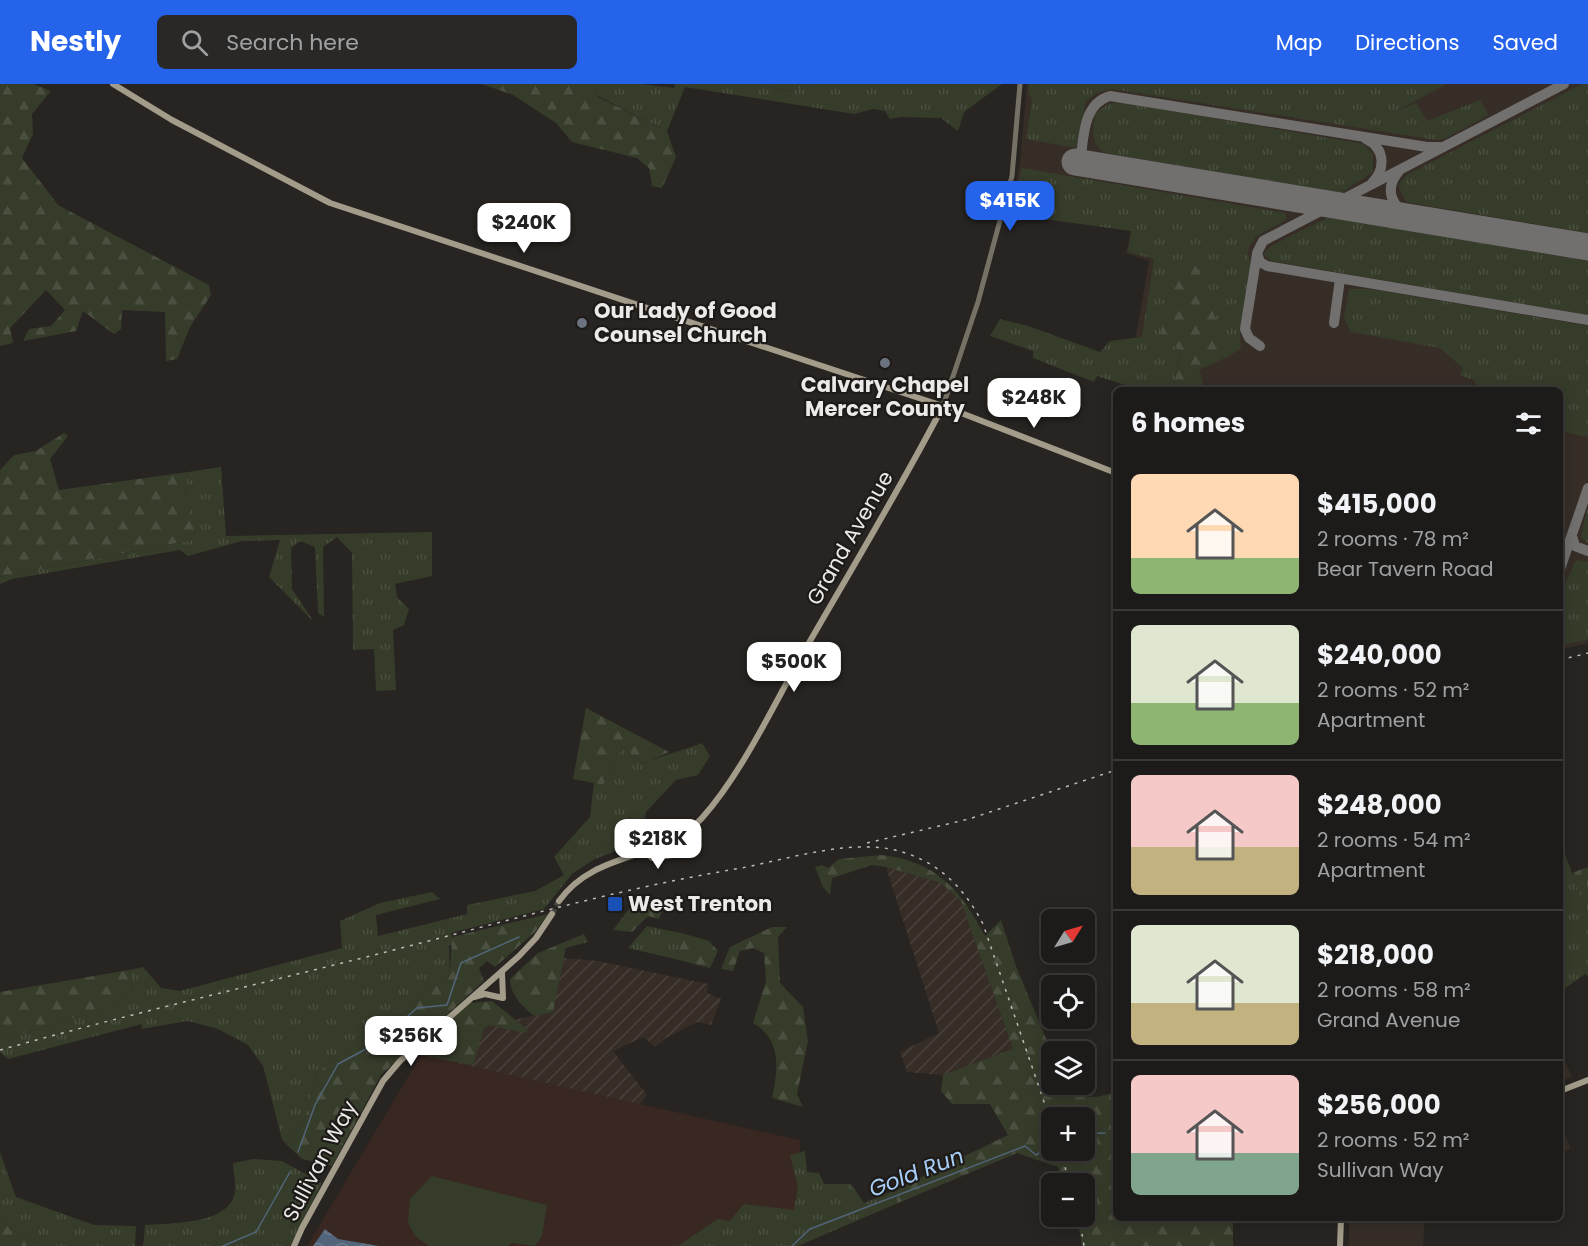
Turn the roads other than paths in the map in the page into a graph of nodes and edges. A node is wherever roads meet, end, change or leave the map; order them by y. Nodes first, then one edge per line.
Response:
1 (113, 84) edge
2 (1020, 84) edge
3 (943, 406) junction
4 (1113, 472) edge
5 (644, 851) junction
6 (686, 853) dead end
7 (559, 901) tunnel mouth
8 (552, 914) tunnel mouth
9 (502, 971) junction
10 (473, 997) junction
11 (1588, 1080) edge
12 (1563, 1090) edge
13 (1341, 1221) edge
14 (294, 1246) edge
15 (1340, 1246) edge

1 - 3 main road
2 - 3 street
3 - 4 main road
3 - 5 main road, Grand Avenue
5 - 6 main road
5 - 7 main road, Grand Avenue
8 - 9 main road, Sullivan Way
9 - 10 main road, Sullivan Way
9 - 10 main road
10 - 14 main road, Sullivan Way
11 - 12 main road
13 - 15 main road

